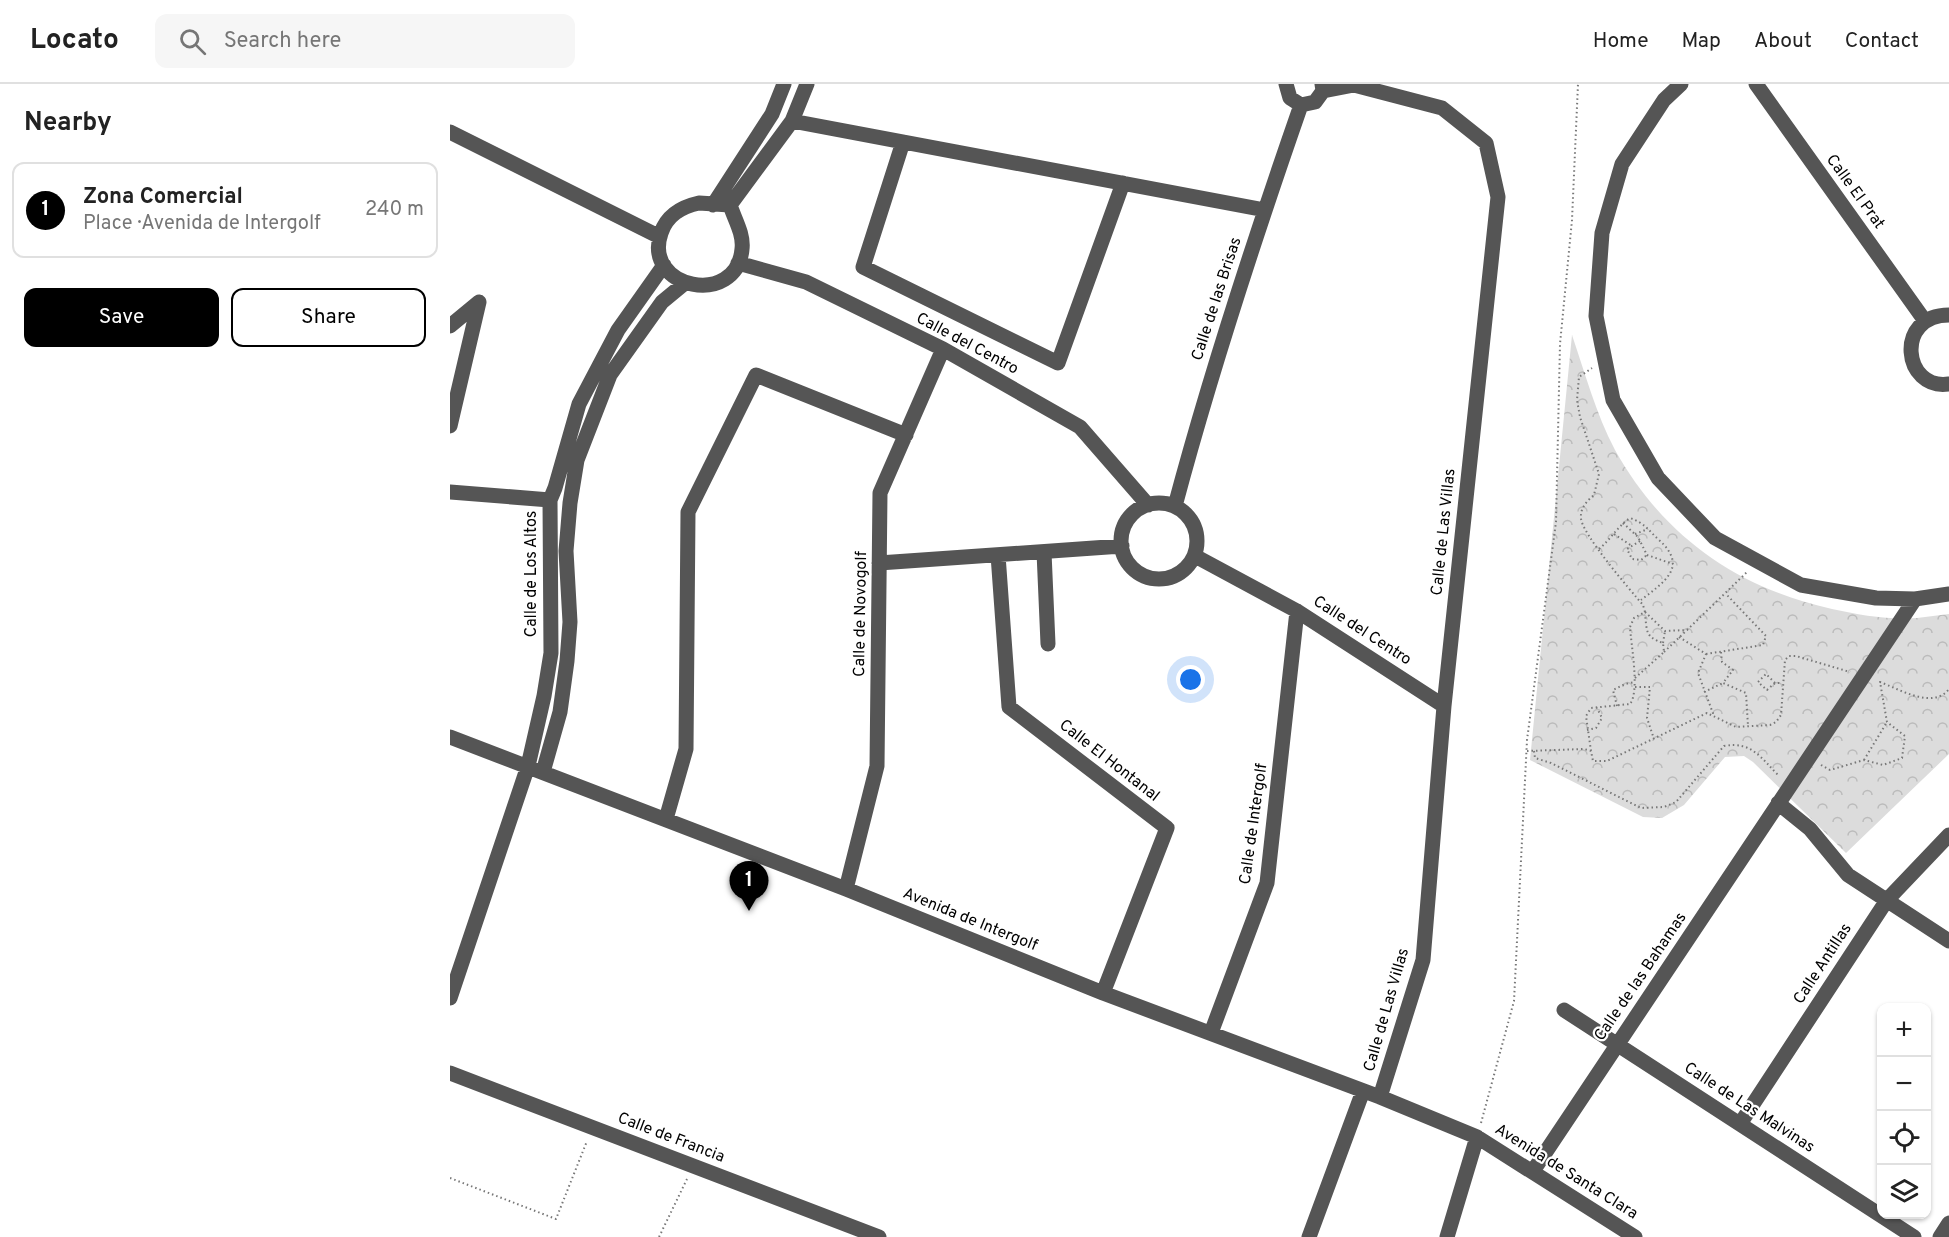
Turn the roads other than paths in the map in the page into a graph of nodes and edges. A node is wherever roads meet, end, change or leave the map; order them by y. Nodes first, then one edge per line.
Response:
1 (783, 84) edge
2 (807, 84) edge
3 (1286, 84) edge
4 (1681, 84) edge
5 (1756, 84) edge
6 (1323, 87) edge
7 (1301, 105) junction
8 (792, 120) junction
9 (450, 132) edge
10 (903, 142) junction
11 (1123, 183) junction
12 (713, 205) junction
13 (730, 205) junction
14 (1265, 210) junction
15 (660, 237) junction
16 (738, 263) junction
17 (664, 265) junction
18 (685, 283) junction
19 (1949, 315) edge
20 (1925, 321) junction
21 (450, 326) edge
22 (943, 349) junction
23 (1949, 384) edge
24 (450, 426) edge
25 (906, 435) junction
26 (450, 492) edge
27 (550, 501) junction
28 (1148, 505) junction
29 (1175, 506) junction
30 (1122, 546) junction
31 (1044, 552) junction
32 (998, 555) junction
33 (1195, 556) junction
34 (879, 563) junction
35 (1949, 594) edge
36 (1915, 599) junction
37 (1297, 611) junction
38 (1048, 644) dead end
39 (1444, 706) junction
40 (450, 737) edge
41 (528, 766) junction
42 (543, 772) junction
43 (1778, 803) junction
44 (666, 819) junction
45 (1949, 835) edge
46 (846, 889) junction
47 (1887, 900) junction
48 (1949, 941) edge
49 (1103, 993) junction
50 (450, 998) edge
51 (1564, 1010) dead end
52 (1211, 1033) junction
53 (1618, 1045) junction
54 (450, 1072) edge
55 (1363, 1091) junction
56 (1380, 1097) junction
57 (1740, 1124) junction
58 (1477, 1137) junction
59 (1533, 1171) junction
60 (1949, 1223) edge
61 (879, 1237) edge
62 (1309, 1237) edge
63 (1447, 1237) edge
64 (1635, 1237) edge
65 (1914, 1237) edge
66 (1940, 1237) edge

1 - 12 street
2 - 8 street
3 - 7 street
4 - 36 street
5 - 20 street, Calle El Prat
6 - 7 street
6 - 39 street, Calle de Las Villas
7 - 14 street, Calle de las Brisas
8 - 10 street
8 - 13 street
9 - 15 street
10 - 11 street
10 - 11 street
11 - 14 street
12 - 13 street
12 - 15 street
13 - 16 street
14 - 29 street, Calle de las Brisas
15 - 17 street
16 - 18 street
16 - 22 street, Calle del Centro
17 - 18 street
17 - 27 street, Calle de Los Altos
18 - 42 street, Calle de Los Altos
19 - 20 street
20 - 23 street
21 - 24 street
22 - 25 street, Calle de Novogolf
22 - 28 street, Calle del Centro
25 - 34 street, Calle de Novogolf
25 - 44 street
26 - 27 street
27 - 41 street, Calle de Los Altos
28 - 29 street
28 - 30 street
29 - 33 street
30 - 31 street
30 - 33 street
31 - 32 street
31 - 38 street
32 - 34 street
32 - 49 street, Calle El Hontanal
33 - 37 street, Calle del Centro
34 - 46 street, Calle de Novogolf
35 - 36 street
36 - 43 street, Calle de las Bahamas
37 - 39 street, Calle del Centro
37 - 52 street, Calle de Intergolf
39 - 56 street, Calle de Las Villas
40 - 41 street, Avenida de Intergolf
41 - 42 street, Avenida de Intergolf
41 - 50 street, Calle de Los Altos
42 - 44 street, Avenida de Intergolf
43 - 47 street
43 - 53 street, Calle de las Bahamas
44 - 46 street, Avenida de Intergolf
45 - 47 street, Calle Antillas
46 - 49 street, Avenida de Intergolf
47 - 48 street
47 - 57 street, Calle Antillas
49 - 52 street, Avenida de Intergolf
51 - 53 street, Calle de Las Malvinas
52 - 55 street, Avenida de Intergolf
53 - 57 street, Calle de Las Malvinas
53 - 59 street, Calle de las Bahamas
54 - 61 street, Calle de Francia
55 - 56 street, Avenida de Intergolf
55 - 62 street
56 - 58 street, Avenida de Intergolf
57 - 65 street, Calle de Las Malvinas
58 - 59 street, Avenida de Santa Clara
58 - 63 street
59 - 64 street, Avenida de Santa Clara
60 - 66 street

